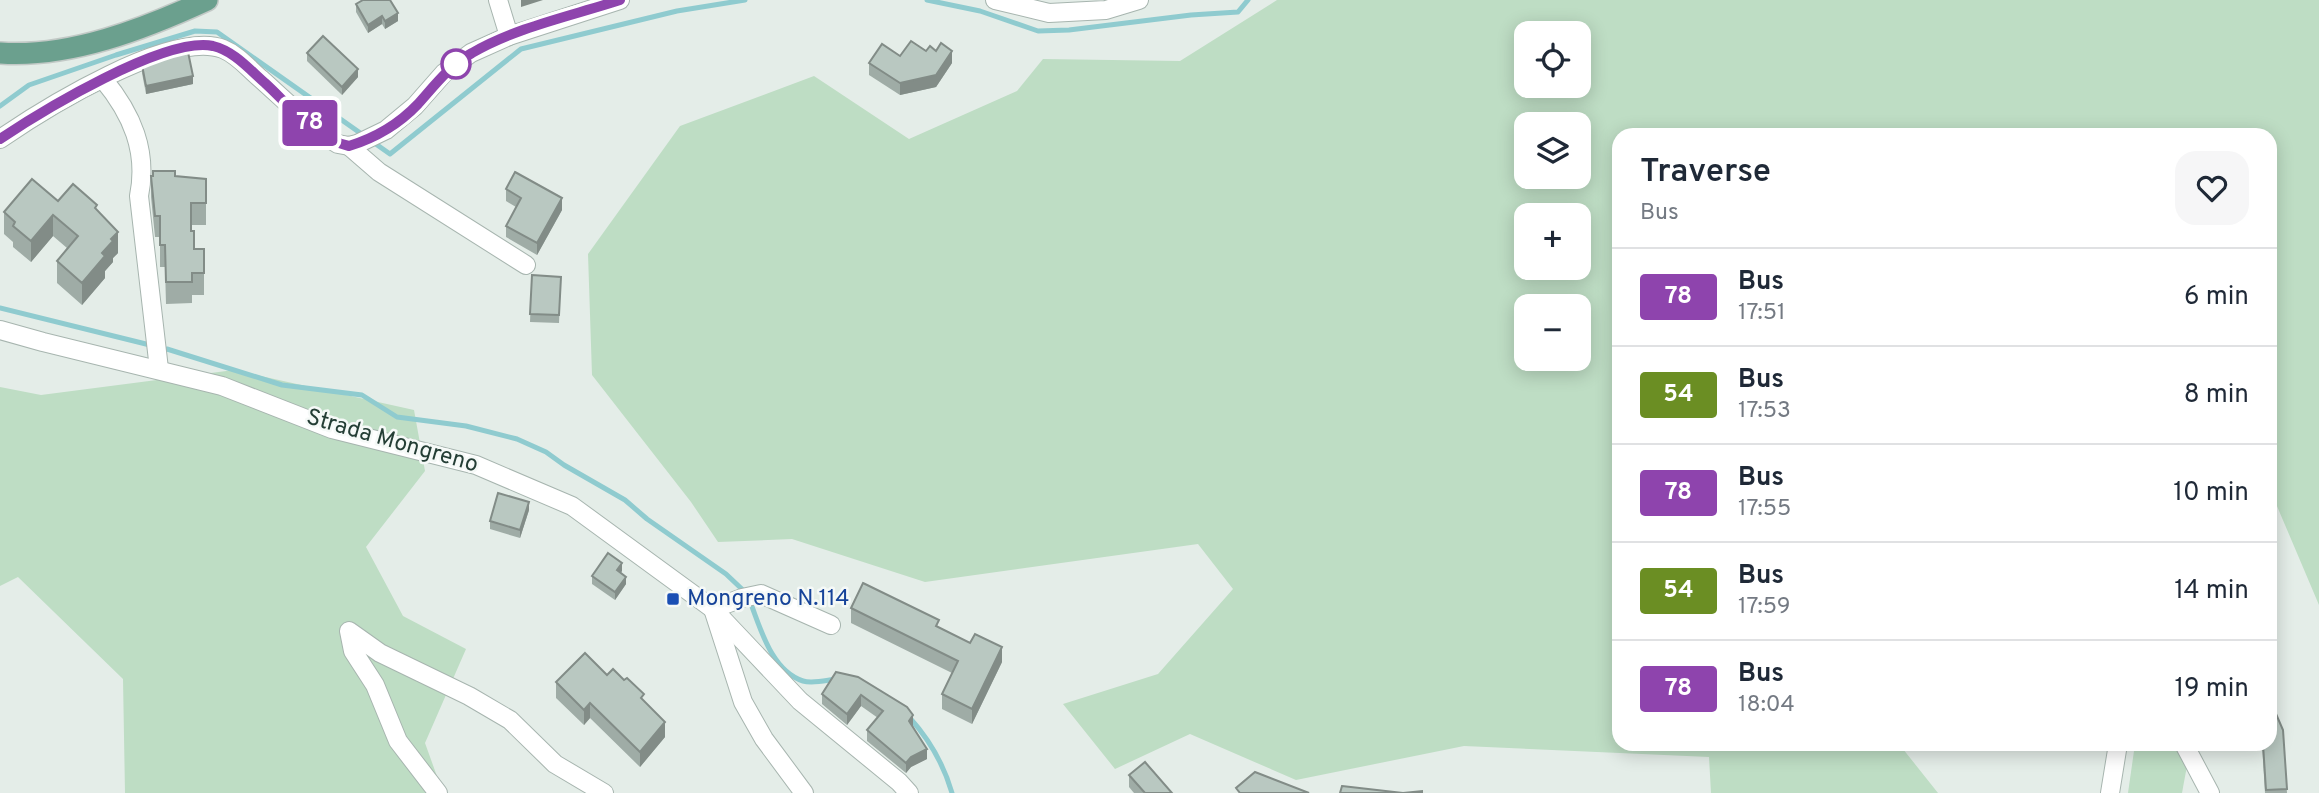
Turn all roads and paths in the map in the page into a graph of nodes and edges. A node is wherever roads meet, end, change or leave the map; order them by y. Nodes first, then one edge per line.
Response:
1 (207, 0) edge
2 (498, 0) edge
3 (620, 0) edge
4 (995, 0) edge
5 (1139, 0) edge
6 (509, 36) junction
7 (0, 53) edge
8 (103, 79) junction
9 (0, 139) edge
10 (353, 145) junction
11 (526, 265) dead end
12 (0, 330) edge
13 (159, 369) junction
14 (713, 609) junction
15 (831, 625) dead end
16 (2117, 751) edge
17 (2188, 751) edge
18 (438, 793) edge
19 (604, 793) edge
20 (804, 793) edge
21 (909, 793) edge
22 (2110, 793) edge
23 (2210, 793) edge

1 - 7 main road
2 - 6 street
3 - 6 street
4 - 5 street
6 - 10 street
8 - 9 street
8 - 10 street
8 - 13 street
10 - 11 street
12 - 13 street, Strada Mongreno
13 - 14 street, Strada Mongreno
14 - 15 street
14 - 20 street
14 - 21 street, Strada Mongreno
16 - 22 street
17 - 23 street
18 - 19 street

